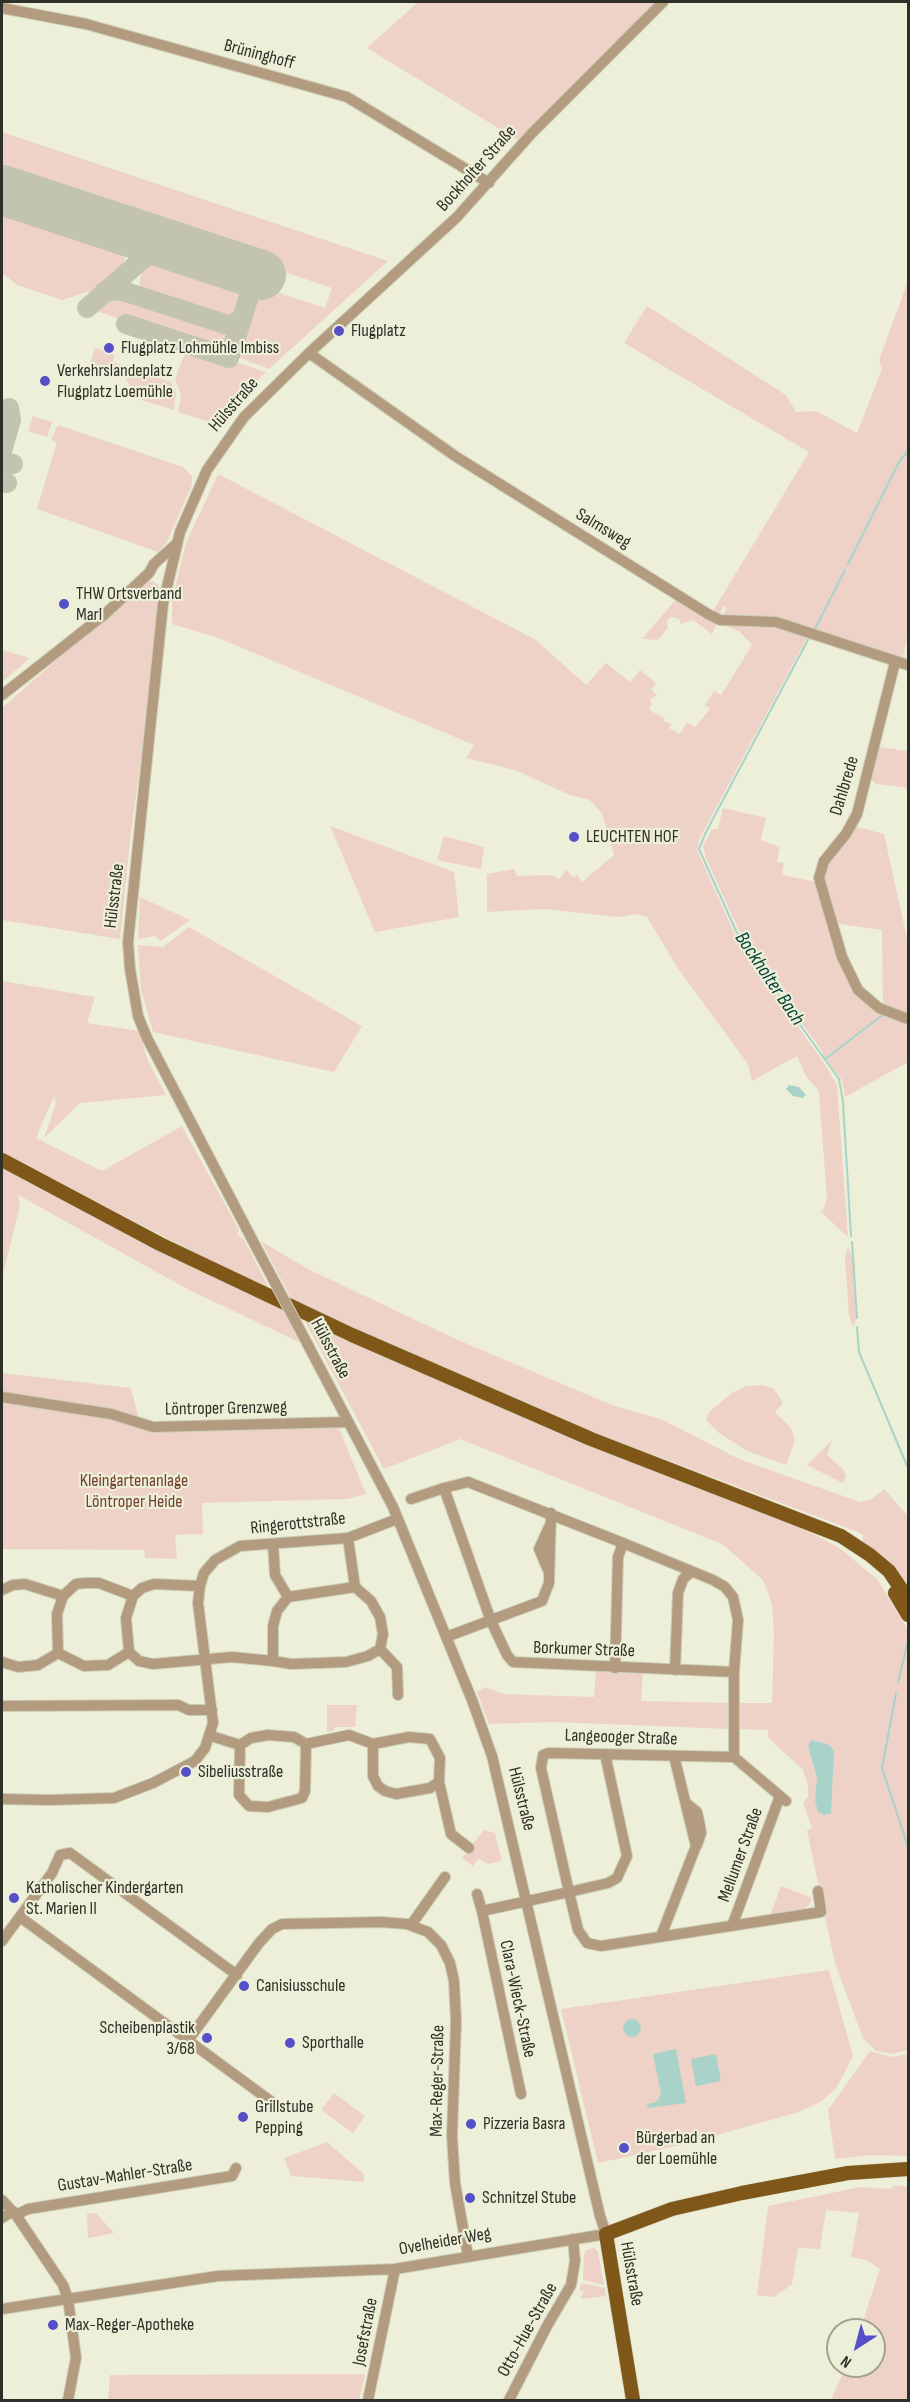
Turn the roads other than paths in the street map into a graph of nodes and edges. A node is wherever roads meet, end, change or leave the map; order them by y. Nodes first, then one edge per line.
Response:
1 (663, 2) edge
2 (2, 8) edge
3 (489, 183) junction
4 (309, 353) junction
5 (176, 544) junction
6 (149, 573) junction
7 (168, 576) junction
8 (895, 662) junction
9 (909, 665) edge
10 (2, 695) edge
11 (909, 1019) edge
12 (2, 1160) edge
13 (2, 1397) edge
14 (347, 1422) junction
15 (444, 1488) junction
16 (411, 1499) dead end
17 (551, 1518) junction
18 (397, 1520) junction
19 (810, 1524) junction
20 (348, 1538) junction
21 (623, 1543) junction
22 (273, 1544) junction
23 (691, 1572) junction
24 (200, 1586) junction
25 (355, 1587) junction
26 (2, 1590) edge
27 (63, 1596) junction
28 (133, 1596) junction
29 (288, 1598) junction
30 (909, 1599) edge
31 (909, 1614) edge
32 (491, 1621) junction
33 (446, 1637) junction
34 (380, 1649) junction
35 (129, 1652) junction
36 (58, 1653) junction
37 (205, 1660) junction
38 (273, 1661) junction
39 (2, 1662) edge
40 (615, 1668) junction
41 (675, 1670) junction
42 (734, 1672) junction
43 (398, 1695) dead end
44 (2, 1706) edge
45 (212, 1710) junction
46 (210, 1736) junction
47 (306, 1744) junction
48 (372, 1744) junction
49 (240, 1745) junction
50 (605, 1754) junction
51 (674, 1756) junction
52 (734, 1757) junction
53 (439, 1782) junction
54 (2, 1799) edge
55 (469, 1848) dead end
56 (445, 1877) dead end
57 (818, 1891) dead end
58 (569, 1892) junction
59 (477, 1894) dead end
60 (528, 1901) junction
61 (482, 1911) junction
62 (20, 1917) junction
63 (411, 1925) junction
64 (732, 1926) junction
65 (4, 1934) edge
66 (661, 1936) junction
67 (237, 1975) junction
68 (189, 2039) junction
69 (521, 2094) dead end
70 (276, 2105) dead end
71 (236, 2168) dead end
72 (909, 2169) edge
73 (888, 2171) junction
74 (909, 2176) edge
75 (2, 2200) edge
76 (15, 2213) junction
77 (2, 2218) edge
78 (606, 2234) junction
79 (573, 2240) junction
80 (468, 2256) junction
81 (395, 2269) junction
82 (68, 2299) junction
83 (2, 2309) edge
84 (68, 2400) edge
85 (369, 2400) edge
86 (509, 2400) edge
87 (633, 2400) edge

1 - 3 street, Bockholter Straße
2 - 3 street, Brüninghoff
3 - 4 street, Bockholter Straße
4 - 5 street, Hülsstraße
4 - 8 street, Salmsweg
5 - 6 street
5 - 7 street, Hülsstraße
6 - 7 street
6 - 10 street
7 - 14 street, Hülsstraße, bridge
8 - 9 street, Salmsweg
8 - 11 street, Dahlbrede
12 - 19 main road
13 - 14 street, Löntroper Grenzweg
14 - 18 street, Hülsstraße
15 - 16 street
15 - 17 street
15 - 32 street, Borkumer Straße
17 - 21 street
17 - 32 street
18 - 20 street, Ringerottstraße
18 - 33 street, Hülsstraße
19 - 30 main road
19 - 31 main road
20 - 22 street, Ringerottstraße
20 - 25 street
21 - 23 street
21 - 40 street
22 - 24 street, Ringerottstraße
22 - 29 street
23 - 41 street
23 - 42 street
24 - 28 street
24 - 37 street
25 - 29 street
25 - 34 street
26 - 27 street
27 - 28 street
27 - 36 street
28 - 35 street
29 - 38 street
32 - 33 street
32 - 40 street, Borkumer Straße
33 - 60 street, Hülsstraße
34 - 38 street
34 - 43 street
35 - 36 street
35 - 37 street
36 - 39 street
37 - 38 street
37 - 45 street
40 - 41 street, Borkumer Straße
41 - 42 street, Borkumer Straße
42 - 52 street
44 - 45 street
45 - 46 street
46 - 49 street
46 - 54 street
47 - 48 street
47 - 49 street
47 - 49 street
48 - 53 street
48 - 53 street
50 - 51 street, Langeooger Straße
50 - 58 street
50 - 58 street, Langeooger Straße
51 - 52 street, Langeooger Straße
51 - 66 street
52 - 64 street, Mellumer Straße
53 - 55 street
56 - 63 street
57 - 64 street, Langeooger Straße
58 - 60 street
58 - 66 street, Langeooger Straße
59 - 61 street, Clara-Wieck-Straße
60 - 61 street
60 - 78 street, Hülsstraße
61 - 69 street, Clara-Wieck-Straße
62 - 65 street
62 - 67 street
62 - 68 street
63 - 67 street, Max-Reger-Straße
63 - 80 street, Max-Reger-Straße
64 - 66 street, Langeooger Straße
67 - 68 street, Max-Reger-Straße
68 - 70 street
71 - 76 street, Gustav-Mahler-Straße
72 - 73 main road
73 - 74 main road
73 - 78 main road, Ovelheider Weg
75 - 76 street
76 - 77 street
76 - 82 street
78 - 79 street, Ovelheider Weg
78 - 87 main road, Hülsstraße
79 - 80 street, Ovelheider Weg
79 - 86 street, Otto-Hue-Straße
80 - 81 street, Ovelheider Weg
81 - 82 street, Ovelheider Weg
81 - 85 street, Josefstraße
82 - 83 street, Ovelheider Weg
82 - 84 street

